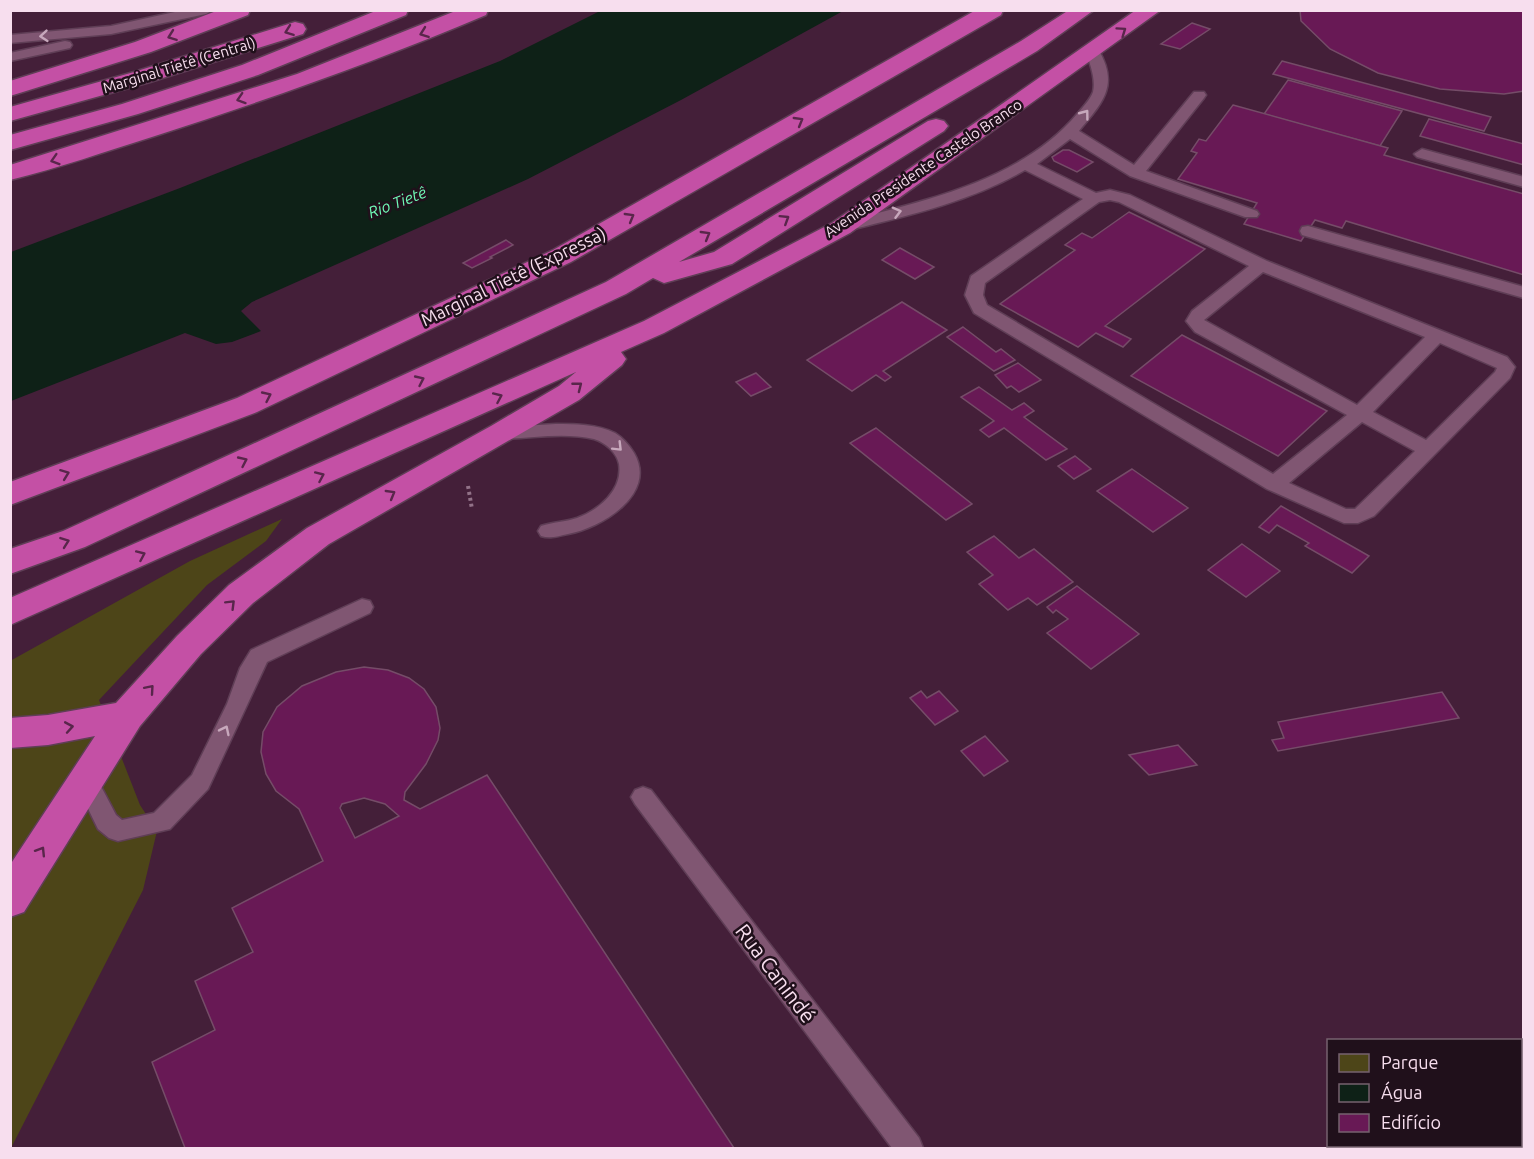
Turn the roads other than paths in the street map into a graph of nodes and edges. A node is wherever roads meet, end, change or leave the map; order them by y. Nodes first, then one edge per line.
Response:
1 (206, 10) edge
2 (240, 10) edge
3 (287, 10) edge
4 (344, 10) edge
5 (398, 10) edge
6 (478, 10) edge
7 (993, 10) edge
8 (1084, 10) edge
9 (1123, 10) edge
10 (1151, 10) edge
11 (111, 30) junction
12 (10, 39) edge
13 (143, 47) junction
14 (1093, 52) junction
15 (10, 57) edge
16 (250, 70) junction
17 (10, 74) edge
18 (142, 77) junction
19 (10, 89) edge
20 (1199, 95) dead end
21 (10, 114) edge
22 (10, 127) edge
23 (1069, 132) junction
24 (10, 143) edge
25 (1422, 154) dead end
26 (1025, 164) junction
27 (10, 173) edge
28 (1136, 173) junction
29 (1524, 182) edge
30 (1094, 198) junction
31 (1251, 214) dead end
32 (841, 228) junction
33 (1308, 231) dead end
34 (1261, 265) junction
35 (616, 288) junction
36 (1524, 293) edge
37 (654, 327) junction
38 (1438, 335) junction
39 (1361, 413) junction
40 (502, 433) junction
41 (1429, 450) junction
42 (1274, 484) junction
43 (10, 494) edge
44 (548, 531) dead end
45 (10, 562) edge
46 (362, 607) dead end
47 (10, 612) edge
48 (127, 716) junction
49 (10, 733) edge
50 (86, 780) junction
51 (643, 797) dead end
52 (10, 900) edge
53 (909, 1149) edge

1 - 11 lane
2 -> 13 highway
3 - 18 highway
4 -> 18 highway, Marginal Tietê (Central)
5 - 16 highway
6 -> 27 highway
43 -> 7 highway, Marginal Tietê (Expressa)
35 -> 8 highway
35 -> 9 highway
14 -> 10 highway, Avenida Presidente Castelo Branco
11 -> 12 lane
11 - 15 lane
13 - 17 highway
13 - 19 highway
23 -> 14 lane
14 - 32 highway, Avenida Presidente Castelo Branco
16 - 22 highway
16 - 24 highway
18 - 21 highway, Marginal Tietê (Central)
20 - 28 lane
23 - 26 lane
23 - 28 lane
25 - 29 lane
26 - 30 lane
32 -> 26 lane
28 - 31 lane
30 - 34 lane
30 - 42 lane
32 - 37 highway, Avenida Presidente Castelo Branco
33 - 36 lane
34 - 38 lane
34 - 39 lane
45 -> 35 highway
40 -> 37 highway
47 -> 37 highway
38 - 39 lane
38 - 41 lane
39 - 41 lane
39 - 42 lane
40 -> 44 lane
48 -> 40 highway
41 - 42 lane
50 -> 46 lane
49 -> 48 highway
48 - 50 highway
52 -> 50 highway
51 - 53 lane, Rua Canindé

